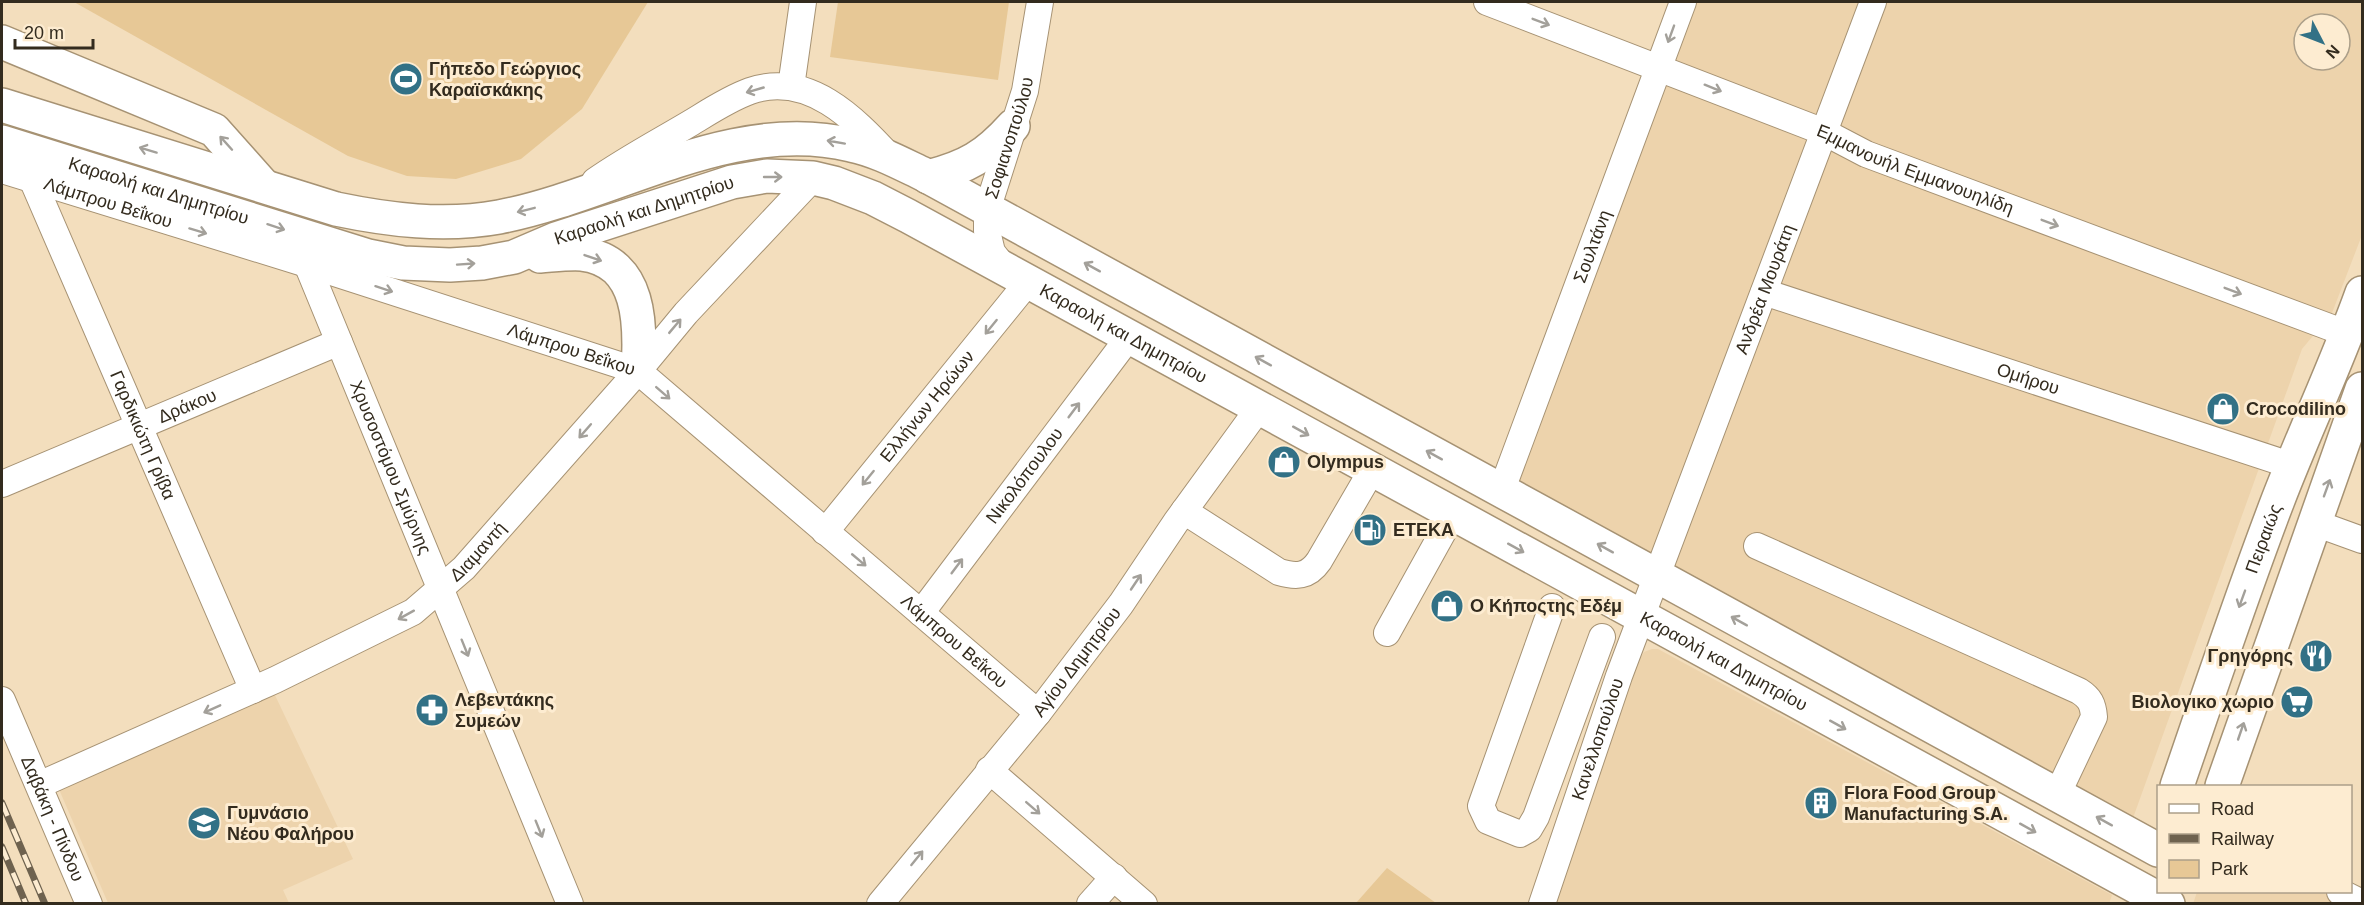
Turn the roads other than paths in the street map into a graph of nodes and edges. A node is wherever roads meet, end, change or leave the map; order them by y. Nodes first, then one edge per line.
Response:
1 (803, 2) edge
2 (1040, 2) edge
3 (1487, 2) edge
4 (1683, 2) edge
5 (1873, 2) edge
6 (2, 42) edge
7 (1659, 67) junction
8 (790, 87) junction
9 (2, 105) edge
10 (1013, 126) junction
11 (1824, 132) junction
12 (2, 142) edge
13 (892, 159) junction
14 (2, 170) edge
15 (928, 177) junction
16 (813, 178) junction
17 (32, 179) junction
18 (265, 186) junction
19 (572, 197) junction
20 (987, 210) junction
21 (514, 257) junction
22 (307, 264) junction
23 (1017, 276) junction
24 (1764, 292) junction
25 (2362, 294) edge
26 (2348, 334) junction
27 (1129, 337) junction
28 (339, 342) junction
29 (638, 371) junction
30 (2362, 389) edge
31 (1260, 408) junction
32 (139, 425) junction
33 (2293, 466) junction
34 (1372, 470) junction
35 (2, 484) edge
36 (1501, 492) junction
37 (1184, 511) junction
38 (1453, 514) junction
39 (2315, 523) junction
40 (825, 531) junction
41 (2362, 540) edge
42 (1757, 546) dead end
43 (1656, 576) junction
44 (441, 590) junction
45 (1552, 606) dead end
46 (921, 613) junction
47 (1642, 617) junction
48 (1387, 633) dead end
49 (1602, 637) dead end
50 (253, 690) junction
51 (2, 700) edge
52 (1038, 713) junction
53 (1554, 766) junction
54 (989, 770) junction
55 (1583, 782) junction
56 (39, 785) junction
57 (2177, 785) edge
58 (2222, 785) edge
59 (2057, 795) junction
60 (2157, 846) edge
61 (2157, 852) edge
62 (1114, 877) junction
63 (2344, 893) edge
64 (2148, 899) edge
65 (89, 903) edge
66 (570, 903) edge
67 (880, 903) edge
68 (1090, 903) edge
69 (1144, 903) edge
70 (1542, 903) edge
71 (2362, 903) edge

1 - 8 street
2 - 10 street, Σοφιανοπούλου
3 -> 7 street, Εμμανουήλ Εμμανουηλίδη
4 -> 7 street, Σουλτάνη
5 - 11 street, Ανδρέα Μουράτη
18 -> 6 main road
7 -> 11 street, Εμμανουήλ Εμμανουηλίδη
7 - 36 street, Σουλτάνη
8 - 13 street
8 -> 19 street
18 -> 9 main road, Καραολή και Δημητρίου
10 - 15 main road
10 - 20 street, Σοφιανοπούλου
11 - 24 street, Ανδρέα Μουράτη
11 -> 26 street, Εμμανουήλ Εμμανουηλίδη
12 -> 21 main road, Καραολή και Δημητρίου
13 - 15 main road, Καραολή και Δημητρίου
13 -> 19 main road, Καραολή και Δημητρίου
14 - 17 street, Λάμπρου Βεΐκου
15 - 20 main road, Καραολή και Δημητρίου
21 -> 16 main road, Καραολή και Δημητρίου
16 - 23 main road, Καραολή και Δημητρίου
29 -> 16 street, Διαμαντή
17 -> 22 street, Λάμπρου Βεΐκου
17 - 32 street, Γαρδικιώτη Γρίβα
19 -> 18 main road, Καραολή και Δημητρίου
20 - 23 street, Σοφιανοπούλου
36 -> 20 main road, Καραολή και Δημητρίου
21 -> 29 main road
22 - 28 street, Χρυσοστόμου Σμύρνης
22 -> 29 street, Λάμπρου Βεΐκου
23 - 27 main road, Καραολή και Δημητρίου
23 -> 40 street, Ελλήνων Ηρώων
24 - 33 street, Ομήρου
24 - 43 street, Ανδρέα Μουράτη
25 - 26 main road, Πειραιώς
26 - 33 main road, Πειραιώς
27 - 31 main road, Καραολή και Δημητρίου
46 -> 27 street, Νικολόπουλου
28 - 32 street, Δράκου
28 - 44 street, Χρυσοστόμου Σμύρνης
29 -> 40 street, Λάμπρου Βεΐκου
29 -> 44 street, Διαμαντή
39 -> 30 main road
31 -> 34 main road, Καραολή και Δημητρίου
31 - 37 street, Αγίου Δημητρίου
32 - 35 street, Δράκου
32 - 50 street, Γαρδικιώτη Γρίβα
33 -> 57 main road, Πειραιώς
34 - 37 street
34 - 38 main road, Καραολή και Δημητρίου
43 -> 36 main road, Καραολή και Δημητρίου
52 -> 37 street, Αγίου Δημητρίου
38 -> 47 main road, Καραολή και Δημητρίου
38 - 48 street
39 - 41 street
58 -> 39 main road
40 -> 46 street, Λάμπρου Βεΐκου
42 - 59 street
43 - 47 street, Κανελλοπούλου
59 -> 43 main road, Καραολή και Δημητρίου
44 -> 50 street, Διαμαντή
44 -> 66 street, Χρυσοστόμου Σμύρνης
45 - 53 street
46 - 52 street, Λάμπρου Βεΐκου
47 - 55 street, Κανελλοπούλου
47 -> 64 main road, Καραολή και Δημητρίου
49 - 53 street
50 -> 56 street, Διαμαντή
51 - 56 street, Δαβάκη - Πίνδου
52 - 54 street, Αγίου Δημητρίου
53 - 55 street
54 -> 62 street
67 -> 54 street, Αγίου Δημητρίου
55 - 70 street, Κανελλοπούλου
56 - 65 street, Δαβάκη - Πίνδου
60 -> 59 main road, Καραολή και Δημητρίου
61 - 64 main road
62 - 68 street
62 - 69 street
63 - 71 street

